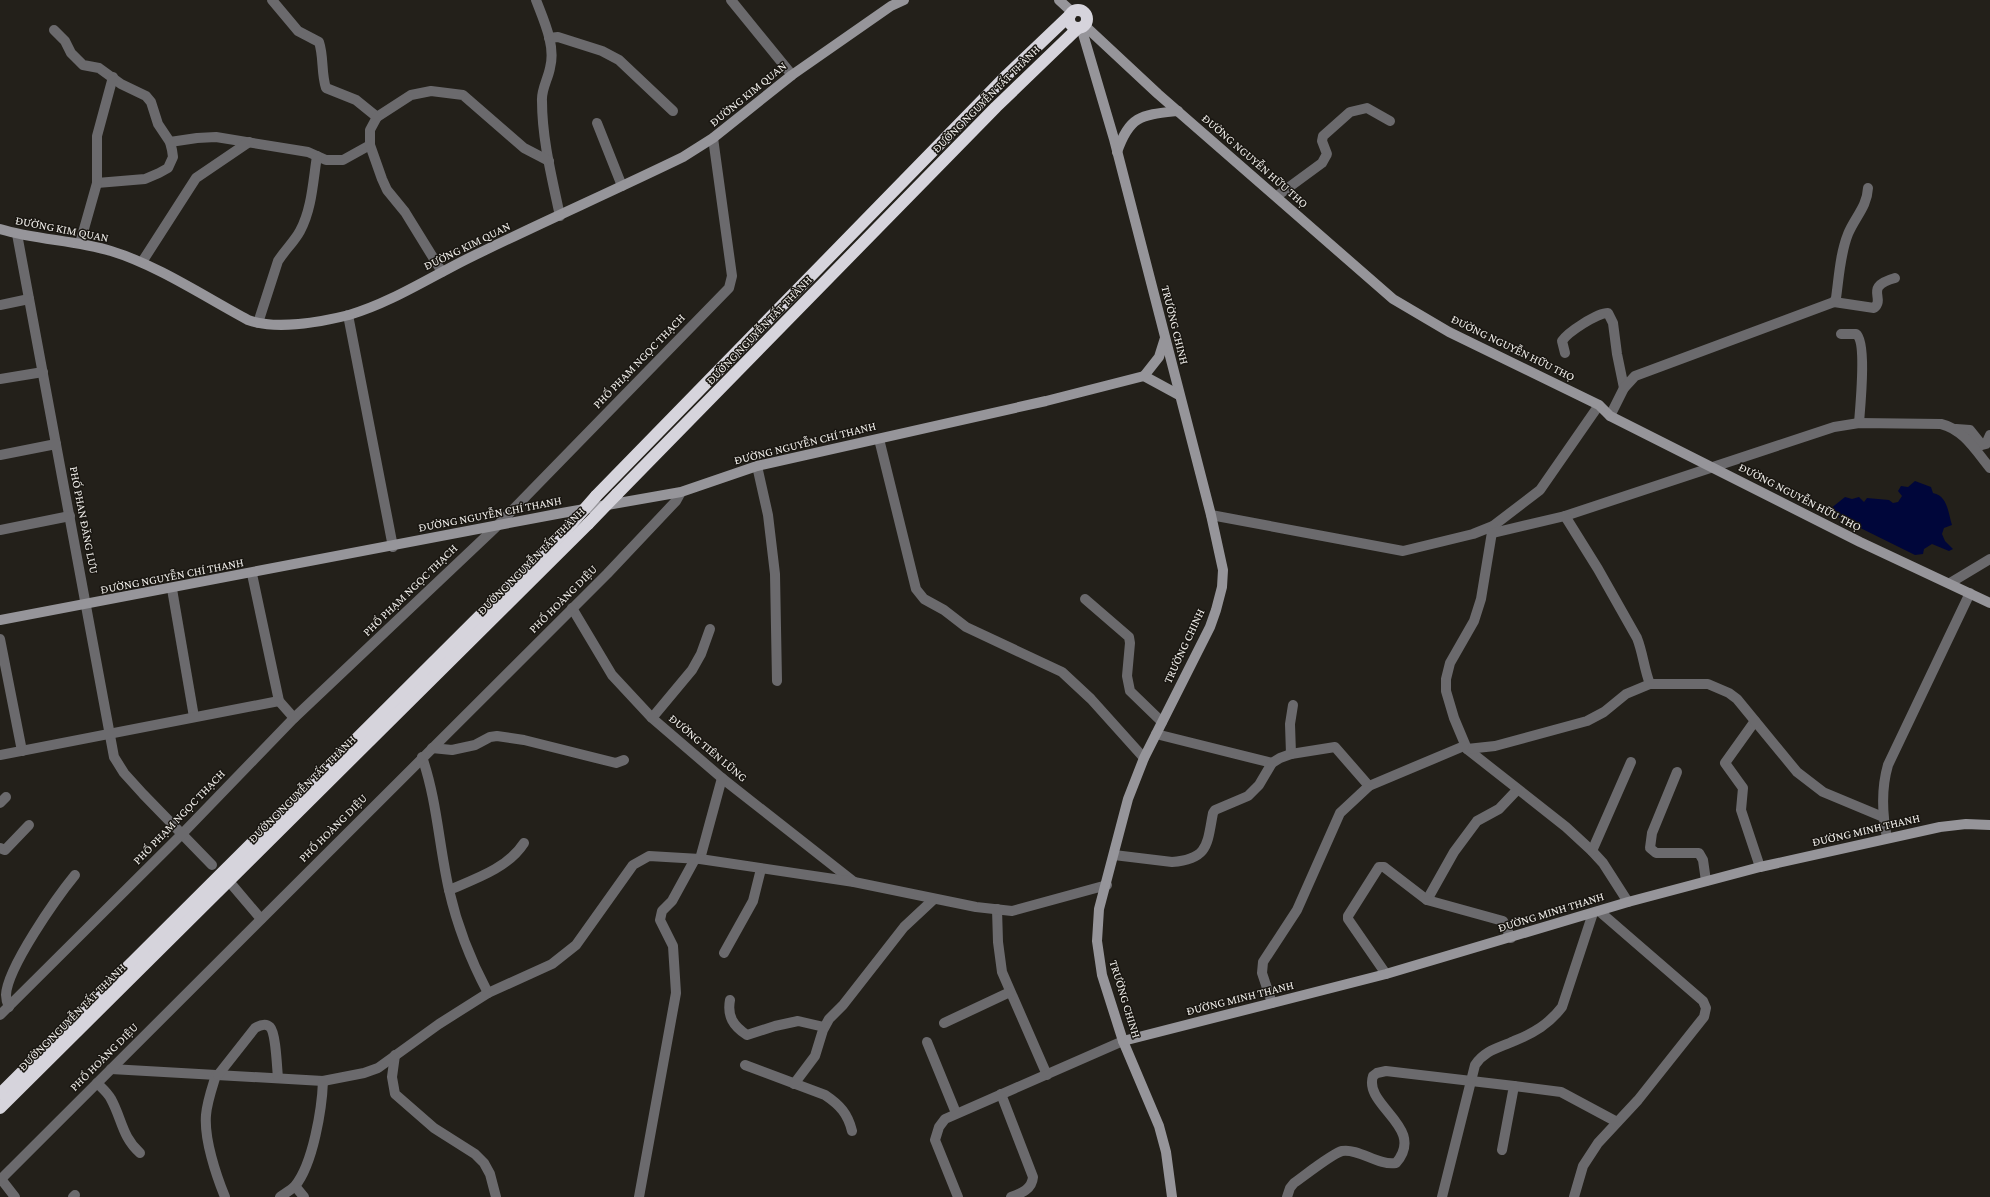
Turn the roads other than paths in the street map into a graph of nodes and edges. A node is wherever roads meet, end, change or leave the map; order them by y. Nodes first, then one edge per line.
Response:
1 (272, 0) edge
2 (536, 0) edge
3 (730, 0) edge
4 (904, 0) edge
5 (1059, 0) edge
6 (1088, 0) edge
7 (1073, 12) junction
8 (1081, 27) junction
9 (54, 30) dead end
10 (549, 38) junction
11 (792, 75) junction
12 (113, 78) junction
13 (673, 111) dead end
14 (1178, 111) junction
15 (377, 117) junction
16 (1390, 121) dead end
17 (597, 123) dead end
18 (713, 138) junction
19 (170, 142) junction
20 (249, 142) junction
21 (370, 145) junction
22 (1117, 152) junction
23 (317, 156) junction
24 (549, 161) junction
25 (97, 183) junction
26 (622, 186) junction
27 (1868, 188) dead end
28 (1277, 196) junction
29 (560, 216) junction
30 (0, 229) edge
31 (17, 234) junction
32 (80, 243) junction
33 (142, 262) junction
34 (442, 272) junction
35 (1895, 278) dead end
36 (29, 299) junction
37 (1834, 302) junction
38 (0, 305) edge
39 (348, 315) junction
40 (258, 323) junction
41 (1841, 334) dead end
42 (1165, 336) junction
43 (1565, 353) dead end
44 (43, 372) junction
45 (1144, 376) junction
46 (0, 379) edge
47 (1624, 388) junction
48 (1179, 394) junction
49 (1599, 404) junction
50 (1610, 416) junction
51 (1859, 423) junction
52 (1956, 429) junction
53 (1990, 435) edge
54 (879, 439) junction
55 (56, 444) junction
56 (0, 455) edge
57 (757, 466) junction
58 (1713, 467) junction
59 (1990, 468) edge
60 (681, 492) junction
61 (1211, 515) junction
62 (70, 516) junction
63 (1565, 516) junction
64 (496, 527) junction
65 (1493, 529) junction
66 (0, 530) edge
67 (393, 547) junction
68 (1990, 559) edge
69 (252, 574) junction
70 (1950, 583) junction
71 (172, 589) junction
72 (1970, 593) junction
73 (1085, 599) dead end
74 (1990, 603) edge
75 (86, 605) junction
76 (572, 608) junction
77 (0, 620) edge
78 (710, 629) dead end
79 (0, 639) edge
80 (777, 681) dead end
81 (1650, 684) junction
82 (279, 701) junction
83 (1293, 705) dead end
84 (194, 717) junction
85 (294, 718) junction
86 (652, 718) junction
87 (1755, 721) junction
88 (1162, 722) junction
89 (109, 733) junction
90 (1156, 734) junction
91 (432, 748) junction
92 (1466, 748) junction
93 (22, 751) junction
94 (1291, 754) junction
95 (0, 755) edge
96 (422, 757) junction
97 (1144, 758) junction
98 (624, 760) dead end
99 (1631, 762) dead end
100 (1272, 764) junction
101 (1677, 772) dead end
102 (722, 778) junction
103 (1369, 786) junction
104 (1517, 790) junction
105 (1883, 816) junction
106 (29, 824) dead end
107 (1990, 825) edge
108 (182, 834) junction
109 (1887, 838) junction
110 (524, 843) dead end
111 (0, 848) edge
112 (1592, 851) junction
113 (1114, 855) junction
114 (698, 859) junction
115 (212, 865) dead end
116 (1760, 867) junction
117 (761, 870) junction
118 (75, 875) dead end
119 (854, 882) junction
120 (1706, 882) junction
121 (1107, 885) junction
122 (233, 886) dead end
123 (449, 890) junction
124 (934, 899) junction
125 (1427, 900) junction
126 (1628, 902) junction
127 (997, 909) junction
128 (1596, 912) junction
129 (261, 919) junction
130 (1511, 938) junction
131 (724, 953) dead end
132 (1386, 974) junction
133 (1010, 992) junction
134 (488, 993) junction
135 (730, 1000) dead end
136 (1272, 1003) junction
137 (9, 1007) junction
138 (0, 1015) edge
139 (944, 1023) dead end
140 (824, 1027) junction
141 (1123, 1041) junction
142 (927, 1042) dead end
143 (395, 1055) junction
144 (746, 1065) dead end
145 (111, 1069) junction
146 (1047, 1074) junction
147 (217, 1075) junction
148 (278, 1078) junction
149 (323, 1081) junction
150 (97, 1082) junction
151 (1470, 1082) junction
152 (794, 1084) junction
153 (1514, 1086) junction
154 (0, 1094) edge
155 (1001, 1094) junction
156 (0, 1108) edge
157 (956, 1113) junction
158 (1617, 1122) junction
159 (852, 1131) dead end
160 (1502, 1150) dead end
161 (140, 1153) dead end
162 (1, 1179) edge
163 (295, 1186) junction
164 (15, 1197) edge
165 (225, 1197) edge
166 (280, 1197) edge
167 (304, 1197) edge
168 (496, 1197) edge
169 (639, 1197) edge
170 (958, 1197) edge
171 (1011, 1197) edge
172 (1172, 1197) edge
173 (1287, 1197) edge
174 (1442, 1197) edge
175 (1574, 1197) edge

1 - 15 street
2 - 10 street
3 - 11 street
4 - 11 main road, ĐƯỜNG KIM QUAN
5 - 7 main road
6 - 7 highway, ĐƯỜNG NGUYỄN TẤT THÀNH
7 - 8 highway
7 - 154 highway, ĐƯỜNG NGUYỄN TẤT THÀNH, bridge
8 - 14 main road, ĐƯỜNG NGUYỄN HỮU THỌ
8 - 22 main road, TRƯỜNG CHINH
8 - 156 highway, ĐƯỜNG NGUYỄN TẤT THÀNH, bridge
9 - 12 street
10 - 13 street
10 - 24 street
11 - 18 main road, ĐƯỜNG KIM QUAN
12 - 19 street
12 - 25 street
14 - 22 main road
14 - 28 main road, ĐƯỜNG NGUYỄN HỮU THỌ
15 - 21 street
15 - 24 street
16 - 28 street
17 - 26 street
18 - 26 main road, ĐƯỜNG KIM QUAN
18 - 64 street, PHỐ PHẠM NGỌC THẠCH
19 - 20 street
19 - 25 street
20 - 23 street
20 - 33 street
21 - 23 street
21 - 34 street
22 - 42 main road, TRƯỜNG CHINH
23 - 40 street
24 - 29 street
25 - 32 street
26 - 29 main road, ĐƯỜNG KIM QUAN
27 - 37 street
28 - 49 main road, ĐƯỜNG NGUYỄN HỮU THỌ
29 - 34 main road, ĐƯỜNG KIM QUAN
30 - 31 main road, ĐƯỜNG KIM QUAN
31 - 32 main road, ĐƯỜNG KIM QUAN
31 - 36 street, PHỐ PHAN ĐĂNG LƯU
32 - 33 main road, ĐƯỜNG KIM QUAN
33 - 40 main road, ĐƯỜNG KIM QUAN
34 - 39 main road, ĐƯỜNG KIM QUAN
35 - 37 street
36 - 38 street
36 - 44 street, PHỐ PHAN ĐĂNG LƯU
37 - 47 street
39 - 40 main road, ĐƯỜNG KIM QUAN
39 - 67 street
41 - 51 street
42 - 45 main road
42 - 48 main road, TRƯỜNG CHINH
43 - 47 street
44 - 46 street
44 - 55 street, PHỐ PHAN ĐĂNG LƯU
45 - 48 main road
45 - 54 main road, ĐƯỜNG NGUYỄN CHÍ THANH
47 - 50 street
48 - 61 main road, TRƯỜNG CHINH
49 - 50 main road, ĐƯỜNG NGUYỄN HỮU THỌ
49 - 65 street
50 - 58 main road, ĐƯỜNG NGUYỄN HỮU THỌ
51 - 52 street
51 - 58 street
52 - 53 street
52 - 59 street
54 - 57 main road, ĐƯỜNG NGUYỄN CHÍ THANH
54 - 97 street
55 - 56 street
55 - 62 street, PHỐ PHAN ĐĂNG LƯU
57 - 60 main road, ĐƯỜNG NGUYỄN CHÍ THANH
57 - 80 street
58 - 63 street
58 - 70 main road, ĐƯỜNG NGUYỄN HỮU THỌ
60 - 64 main road, ĐƯỜNG NGUYỄN CHÍ THANH
60 - 76 street, PHỐ HOÀNG DIỆU
61 - 65 street
61 - 88 main road, TRƯỜNG CHINH
62 - 66 street
62 - 75 street, PHỐ PHAN ĐĂNG LƯU
63 - 65 street
63 - 81 street
64 - 67 main road, ĐƯỜNG NGUYỄN CHÍ THANH
64 - 85 street, PHỐ PHẠM NGỌC THẠCH
65 - 92 street
67 - 69 main road, ĐƯỜNG NGUYỄN CHÍ THANH
68 - 70 street
69 - 71 main road, ĐƯỜNG NGUYỄN CHÍ THANH
69 - 82 street
70 - 72 main road, ĐƯỜNG NGUYỄN HỮU THỌ
71 - 75 main road, ĐƯỜNG NGUYỄN CHÍ THANH
71 - 84 street
72 - 74 main road, ĐƯỜNG NGUYỄN HỮU THỌ
72 - 105 street
73 - 88 street
75 - 77 main road, ĐƯỜNG NGUYỄN CHÍ THANH
75 - 89 street, PHỐ PHAN ĐĂNG LƯU
76 - 86 street, ĐƯỜNG TIÊN LŨNG
76 - 91 street, PHỐ HOÀNG DIỆU
78 - 86 street
79 - 93 street
81 - 87 street
81 - 92 street
82 - 84 street
82 - 85 street
83 - 94 street
84 - 89 street
85 - 108 street, PHỐ PHẠM NGỌC THẠCH
86 - 102 street, ĐƯỜNG TIÊN LŨNG
87 - 105 street
87 - 116 street
88 - 90 main road, TRƯỜNG CHINH
89 - 93 street
89 - 108 street, PHỐ PHAN ĐĂNG LƯU
90 - 97 main road, TRƯỜNG CHINH
90 - 100 street
91 - 96 street, PHỐ HOÀNG DIỆU
91 - 98 street
92 - 103 street
92 - 104 street
93 - 95 street
94 - 100 street
94 - 103 street
96 - 123 street
96 - 129 street, PHỐ HOÀNG DIỆU
97 - 113 main road, TRƯỜNG CHINH
99 - 112 street
100 - 113 street
101 - 120 street
102 - 114 street
102 - 119 street, ĐƯỜNG TIÊN LŨNG
103 - 136 street
104 - 112 street
104 - 125 street
105 - 109 street
106 - 111 street
107 - 109 main road, ĐƯỜNG MINH THANH
108 - 115 street, PHỐ PHAN ĐĂNG LƯU
108 - 137 street, PHỐ PHẠM NGỌC THẠCH
109 - 116 main road, ĐƯỜNG MINH THANH
110 - 123 street
112 - 126 street
113 - 121 main road, TRƯỜNG CHINH
114 - 117 street
114 - 134 street
114 - 169 street
116 - 120 main road, ĐƯỜNG MINH THANH
117 - 119 street
117 - 131 street
118 - 137 street
119 - 124 street
120 - 126 main road, ĐƯỜNG MINH THANH
121 - 127 street
121 - 141 main road, TRƯỜNG CHINH
122 - 129 street
123 - 134 street
124 - 127 street
124 - 140 street
125 - 130 street
125 - 132 street
126 - 128 main road, ĐƯỜNG MINH THANH
127 - 133 street
128 - 130 main road, ĐƯỜNG MINH THANH
128 - 151 street
128 - 158 street
129 - 145 street, PHỐ HOÀNG DIỆU
130 - 132 main road, ĐƯỜNG MINH THANH
132 - 136 main road, ĐƯỜNG MINH THANH
133 - 139 street
133 - 146 street
134 - 143 street
135 - 140 street
136 - 141 main road, ĐƯỜNG MINH THANH
137 - 138 street, PHỐ PHẠM NGỌC THẠCH
140 - 152 street
141 - 146 street
141 - 172 main road, TRƯỜNG CHINH
142 - 157 street
143 - 149 street
143 - 168 street
144 - 152 street
145 - 147 street
145 - 150 street, PHỐ HOÀNG DIỆU
146 - 155 street
147 - 148 street
147 - 148 street
147 - 165 street
148 - 149 street
149 - 163 street
150 - 161 street
150 - 162 street, PHỐ HOÀNG DIỆU
151 - 153 street
151 - 173 street
151 - 174 street
152 - 159 street
153 - 158 street
153 - 160 street
155 - 157 street
155 - 171 street
157 - 170 street
158 - 175 street
162 - 164 street
163 - 166 street
163 - 167 street

